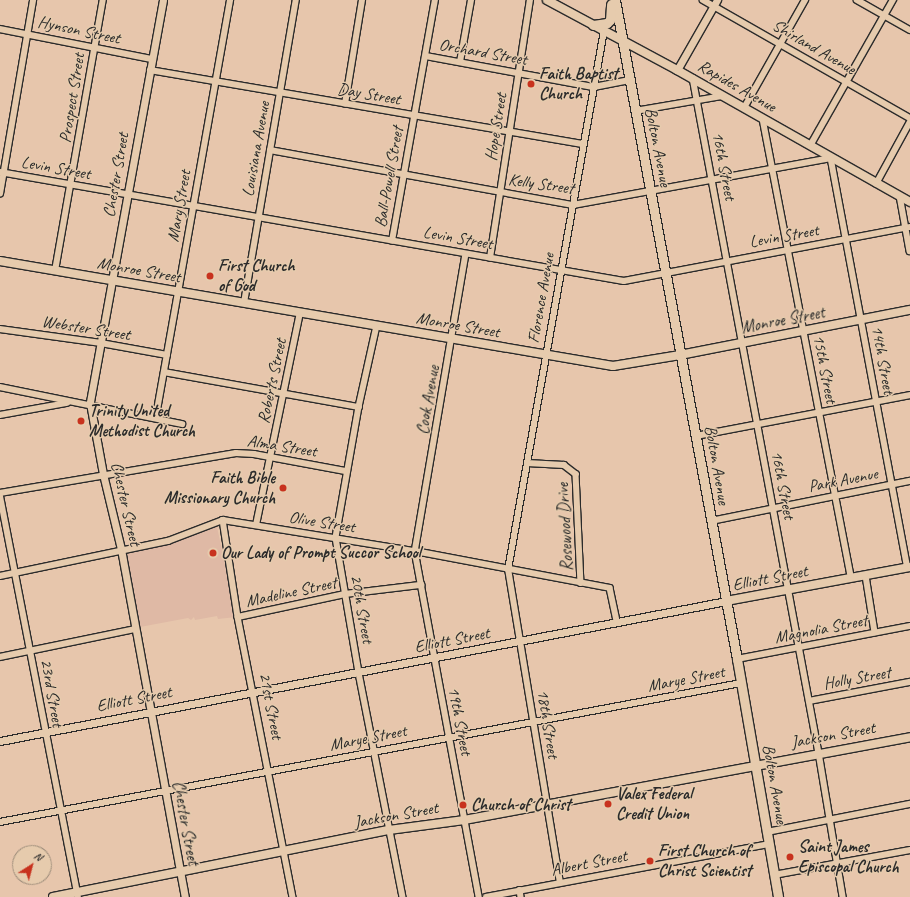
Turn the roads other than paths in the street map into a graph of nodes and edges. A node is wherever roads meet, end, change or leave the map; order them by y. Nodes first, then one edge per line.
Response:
1 (33, 0) edge
2 (103, 0) edge
3 (163, 0) edge
4 (230, 0) edge
5 (296, 0) edge
6 (362, 0) edge
7 (435, 0) edge
8 (471, 0) edge
9 (530, 0) edge
10 (547, 0) edge
11 (615, 0) edge
12 (703, 0) edge
13 (805, 0) edge
14 (857, 0) edge
15 (894, 0) edge
16 (715, 3) edge
17 (885, 16) junction
18 (593, 25) junction
19 (0, 29) edge
20 (910, 30) edge
21 (604, 31) junction
22 (27, 34) junction
23 (621, 40) junction
24 (780, 44) junction
25 (94, 47) junction
26 (426, 56) junction
27 (152, 59) junction
28 (460, 62) junction
29 (150, 70) junction
30 (677, 70) junction
31 (519, 73) junction
32 (692, 78) junction
33 (629, 80) junction
34 (215, 81) junction
35 (847, 82) junction
36 (594, 87) junction
37 (280, 93) junction
38 (724, 96) junction
39 (697, 100) junction
40 (345, 104) junction
41 (744, 108) junction
42 (634, 111) junction
43 (414, 116) junction
44 (910, 118) edge
45 (763, 119) junction
46 (910, 122) edge
47 (510, 133) junction
48 (584, 144) junction
49 (810, 146) junction
50 (270, 150) junction
51 (831, 158) junction
52 (773, 169) junction
53 (2, 173) edge
54 (404, 176) junction
55 (712, 180) junction
56 (876, 184) junction
57 (72, 185) junction
58 (500, 192) junction
59 (651, 192) junction
60 (0, 194) edge
61 (128, 195) junction
62 (900, 196) junction
63 (910, 202) edge
64 (573, 205) junction
65 (193, 206) junction
66 (258, 218) junction
67 (908, 227) edge
68 (847, 239) junction
69 (392, 241) junction
70 (788, 250) junction
71 (910, 251) edge
72 (466, 254) junction
73 (490, 258) junction
74 (727, 260) junction
75 (0, 261) edge
76 (55, 270) junction
77 (560, 271) junction
78 (666, 272) junction
79 (112, 280) junction
80 (178, 292) junction
81 (244, 303) junction
82 (910, 310) edge
83 (300, 313) junction
84 (862, 320) junction
85 (377, 326) junction
86 (0, 329) edge
87 (804, 331) junction
88 (453, 339) junction
89 (101, 343) junction
90 (742, 343) junction
91 (545, 355) junction
92 (680, 355) junction
93 (167, 356) junction
94 (164, 372) junction
95 (0, 387) edge
96 (284, 392) junction
97 (910, 395) edge
98 (877, 401) junction
99 (71, 402) junction
100 (90, 403) junction
101 (359, 407) junction
102 (819, 412) junction
103 (0, 415) edge
104 (156, 416) junction
105 (182, 424) dead end
106 (758, 425) junction
107 (696, 436) junction
108 (269, 456) junction
109 (526, 463) junction
110 (346, 471) junction
111 (103, 474) junction
112 (910, 481) edge
113 (892, 485) junction
114 (0, 493) edge
115 (835, 495) junction
116 (773, 508) junction
117 (223, 520) junction
118 (711, 520) junction
119 (256, 525) junction
120 (336, 538) junction
121 (121, 549) junction
122 (414, 551) junction
123 (909, 568) edge
124 (508, 570) junction
125 (15, 573) junction
126 (0, 576) edge
127 (866, 576) junction
128 (851, 578) junction
129 (581, 583) junction
130 (421, 585) junction
131 (788, 590) junction
132 (345, 594) junction
133 (726, 601) junction
134 (238, 617) junction
135 (617, 621) junction
136 (910, 626) edge
137 (135, 629) junction
138 (875, 632) junction
139 (520, 642) junction
140 (799, 647) junction
141 (30, 651) junction
142 (0, 656) edge
143 (434, 658) junction
144 (737, 659) junction
145 (359, 673) junction
146 (910, 682) edge
147 (741, 683) junction
148 (254, 693) junction
149 (809, 701) junction
150 (150, 710) junction
151 (533, 722) junction
152 (44, 732) junction
153 (449, 736) junction
154 (910, 737) edge
155 (0, 741) edge
156 (374, 751) junction
157 (818, 753) junction
158 (755, 764) junction
159 (269, 771) junction
160 (165, 790) junction
161 (547, 804) junction
162 (910, 804) edge
163 (62, 812) junction
164 (464, 820) junction
165 (830, 820) junction
166 (0, 822) edge
167 (389, 830) junction
168 (767, 832) junction
169 (768, 844) junction
170 (910, 850) edge
171 (284, 852) junction
172 (837, 863) junction
173 (180, 873) junction
174 (774, 875) junction
175 (560, 883) junction
176 (520, 890) junction
177 (78, 895) edge
178 (53, 897) edge
179 (185, 897) edge
180 (293, 897) edge
181 (404, 897) edge
182 (479, 897) edge
183 (486, 897) edge
184 (521, 897) edge
185 (778, 897) edge
186 (843, 897) edge

1 - 22 street
2 - 25 street, Prospect Street
3 - 27 street, Chester Street
4 - 34 street, Mary Street
5 - 37 street, Louisiana Avenue
6 - 40 street
7 - 26 street, Ball-Powell Street
8 - 28 street
9 - 31 street, Hope Street
10 - 18 main road, Rapides Avenue
11 - 18 main road
11 - 23 main road, Bolton Avenue
12 - 16 street, Shirland Avenue
13 - 24 street
14 - 17 street
15 - 17 street
16 - 24 street, Shirland Avenue
16 - 30 street
17 - 20 street
17 - 35 street
18 - 21 main road, Rapides Avenue
19 - 22 street, Hynson Street
21 - 23 main road, Rapides Avenue
21 - 36 street, Florence Avenue
22 - 25 street, Hynson Street
22 - 53 street
23 - 30 main road, Rapides Avenue
23 - 33 main road, Bolton Avenue
24 - 35 street, Shirland Avenue
24 - 41 street
25 - 27 street, Hynson Street
25 - 57 street, Prospect Street
26 - 28 street, Orchard Street
26 - 43 street, Ball-Powell Street
27 - 29 street, Chester Street
28 - 31 street, Orchard Street
29 - 34 street, Day Street
29 - 61 street, Chester Street
30 - 32 main road, Rapides Avenue
31 - 36 street, Orchard Street
31 - 47 street, Hope Street
32 - 38 main road, Rapides Avenue
32 - 39 street, 16th Street
33 - 36 street, Orchard Street
33 - 42 main road, Bolton Avenue
34 - 37 street, Day Street
34 - 65 street, Mary Street
35 - 44 street, Shirland Avenue
35 - 49 street
36 - 48 street, Florence Avenue
37 - 40 street, Day Street
37 - 50 street, Louisiana Avenue
38 - 39 street
38 - 41 main road, Rapides Avenue
39 - 42 street
39 - 55 street, 16th Street
40 - 43 street, Day Street
41 - 45 main road, Rapides Avenue
42 - 59 main road, Bolton Avenue
43 - 47 street, Day Street
43 - 54 street, Ball-Powell Street
45 - 49 main road, Rapides Avenue
45 - 52 street, 15th Street
46 - 56 street
47 - 48 street, Day Street
47 - 58 street, Hope Street
48 - 64 street, Florence Avenue
49 - 51 main road, Rapides Avenue
50 - 54 street, Kelly Street
50 - 66 street, Louisiana Avenue
51 - 52 street, Kelly Street
51 - 56 main road, Rapides Avenue
51 - 68 street, 14th Street
52 - 55 street, Kelly Street
52 - 70 street, 15th Street
53 - 57 street, Levin Street
53 - 60 street
54 - 58 street, Kelly Street
54 - 69 street, Ball-Powell Street
55 - 59 street, Kelly Street
55 - 74 street, 16th Street
56 - 62 main road, Rapides Avenue
57 - 61 street, Levin Street
57 - 76 street, Prospect Street
58 - 64 street, Kelly Street
58 - 73 street, Hope Street
59 - 64 street, Kelly Street
59 - 78 main road, Bolton Avenue
61 - 65 street, Levin Street
61 - 79 street, Chester Street
62 - 63 main road, Rapides Avenue
62 - 67 street
64 - 77 street, Florence Avenue
65 - 66 street, Levin Street
65 - 80 street, Mary Street
66 - 69 street, Levin Street
66 - 81 street, Louisiana Avenue
67 - 68 street, Levin Street
67 - 71 street
68 - 70 street, Levin Street
68 - 84 street, 14th Street
69 - 72 street, Levin Street
70 - 74 street, Levin Street
70 - 87 street, 15th Street
72 - 73 street, Levin Street
72 - 88 street, Cook Avenue
73 - 77 street, Levin Street
74 - 78 street, Levin Street
74 - 90 street, 16th Street
75 - 76 main road, Monroe Street
76 - 79 main road, Monroe Street
77 - 78 street, Levin Street
77 - 91 street, Florence Avenue
78 - 92 main road, Bolton Avenue
79 - 80 main road, Monroe Street
79 - 89 street, Chester Street
80 - 81 main road, Monroe Street
80 - 93 street, Mary Street
81 - 83 main road, Monroe Street
82 - 84 main road, Monroe Street
83 - 85 main road, Monroe Street
83 - 96 street, Roberts Street
84 - 87 main road, Monroe Street
84 - 98 street, 14th Street
85 - 88 main road, Monroe Street
85 - 101 street, 20th Street
86 - 89 street, Webster Street
87 - 90 main road, Monroe Street
87 - 102 street, 15th Street
88 - 91 main road, Monroe Street
88 - 122 street, Cook Avenue
89 - 93 street, Webster Street
89 - 100 street, Chester Street
90 - 92 main road, Monroe Street
90 - 106 street, 16th Street
91 - 92 main road, Monroe Street
91 - 109 street, Florence Avenue
92 - 107 main road, Bolton Avenue
93 - 94 street, Mary Street
94 - 96 street
94 - 104 street, Mary Street
95 - 99 street
96 - 101 street
96 - 108 street, Roberts Street
97 - 98 street
98 - 102 street
98 - 113 street, 14th Street
99 - 100 street
99 - 103 street
100 - 104 street
100 - 111 street, Chester Street
101 - 110 street, 20th Street
102 - 106 street
102 - 115 street, 15th Street
104 - 105 street
106 - 107 street
106 - 116 street, 16th Street
107 - 118 main road, Bolton Avenue
108 - 110 street, Alma Street
108 - 111 street, Alma Street
108 - 119 street, Roberts Street
109 - 124 street, Florence Avenue
109 - 129 street, Rosewood Drive
110 - 120 street, 20th Street
111 - 114 street, Alma Street
111 - 121 street, Chester Street
112 - 113 street, Park Avenue
113 - 115 street, Park Avenue
113 - 123 street, 14th Street
114 - 125 street, 23rd Street
115 - 116 street, Park Avenue
115 - 128 street, 15th Street
116 - 118 street, Park Avenue
116 - 131 street, 16th Street
117 - 119 street, Olive Street
117 - 121 street, Olive Street
117 - 134 street, 21st Street
118 - 133 main road, Bolton Avenue
119 - 120 street, Olive Street
120 - 122 street, Olive Street
120 - 132 street, 20th Street
121 - 125 street, Olive Street
121 - 137 street, Chester Street
122 - 124 street, Olive Street
122 - 130 street, 19th Street
123 - 127 main road, Elliott Street
124 - 129 street, Olive Street
124 - 139 street, 18th Street
125 - 126 street, Olive Street
125 - 141 street, 23rd Street
127 - 128 main road, Elliott Street
127 - 138 street
128 - 131 main road, Elliott Street
129 - 135 street, Olive Street
130 - 132 street, Madeline Street
130 - 143 street, 19th Street
131 - 133 main road, Elliott Street
131 - 140 street, 16th Street
132 - 134 street, Madeline Street
132 - 145 street, 20th Street
133 - 135 street, Elliott Street
133 - 144 main road, Bolton Avenue
134 - 148 street, 21st Street
135 - 139 street, Elliott Street
136 - 138 street, Magnolia Street
137 - 141 street
137 - 150 street, Chester Street
138 - 140 street, Magnolia Street
139 - 143 street, Elliott Street
139 - 151 street, 18th Street
140 - 144 street, Magnolia Street
140 - 149 street, 16th Street
141 - 142 street
141 - 152 street, 23rd Street
143 - 145 street, Elliott Street
143 - 153 street, 19th Street
144 - 147 main road, Bolton Avenue
145 - 148 street, Elliott Street
145 - 156 street, 20th Street
146 - 149 street, Holly Street
147 - 151 street, Marye Street
147 - 158 main road, Bolton Avenue
148 - 150 street, Elliott Street
148 - 159 street, 21st Street
149 - 157 street, 16th Street
150 - 152 street, Elliott Street
150 - 160 street, Chester Street
151 - 153 street, Marye Street
151 - 161 street, 18th Street
152 - 155 street, Elliott Street
152 - 163 street, 23rd Street
153 - 156 street, Marye Street
153 - 164 street, 19th Street
154 - 157 main road, Jackson Street
156 - 159 street, Marye Street
156 - 167 street, 20th Street
157 - 158 main road, Jackson Street
157 - 165 street, 16th Street
158 - 161 main road, Jackson Street
158 - 168 main road, Bolton Avenue
159 - 160 street, Marye Street
159 - 171 street, 21st Street
160 - 163 street, Marye Street
160 - 173 street, Chester Street
161 - 164 main road, Jackson Street
161 - 175 street, 18th Street
162 - 165 street
163 - 166 street, Marye Street
163 - 177 street, 23rd Street
164 - 167 main road, Jackson Street
164 - 182 street, 19th Street
165 - 168 street
165 - 172 street, 16th Street
167 - 171 main road, Jackson Street
167 - 181 street, 20th Street
168 - 169 main road, Bolton Avenue
169 - 174 main road, Bolton Avenue
169 - 175 street, Albert Street
170 - 172 street
171 - 173 main road, Jackson Street
171 - 180 street, 21st Street
172 - 174 street
172 - 186 street, 16th Street
173 - 177 main road, Jackson Street
173 - 179 street, Chester Street
174 - 185 main road, Bolton Avenue
175 - 176 street, Albert Street
176 - 183 street, Albert Street
176 - 184 street
177 - 178 main road, Jackson Street

